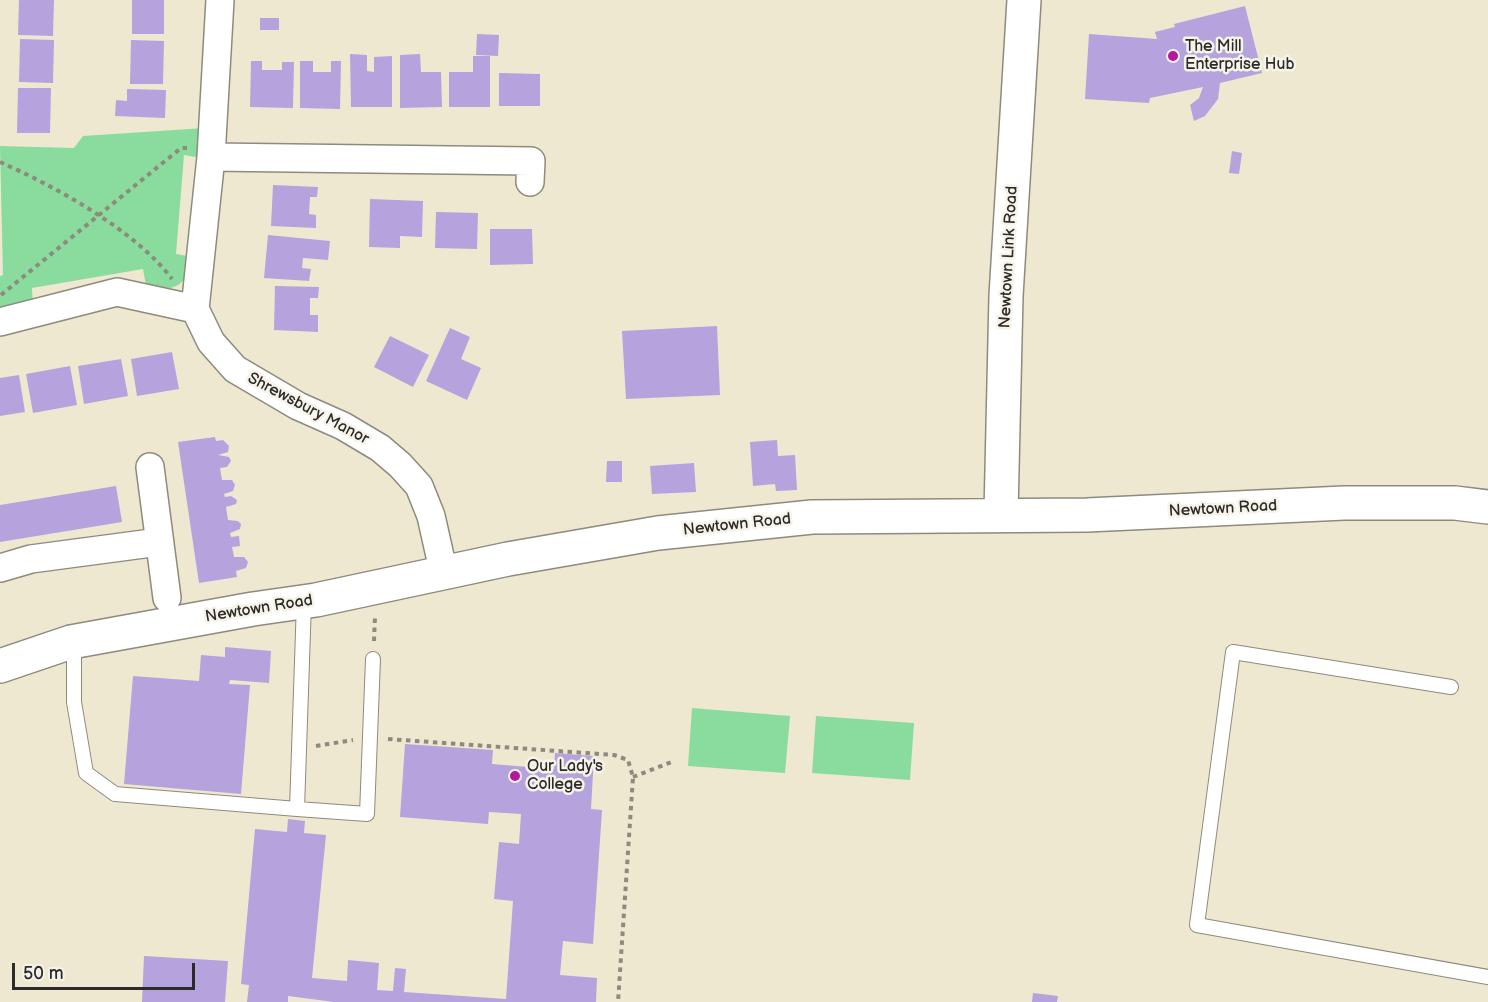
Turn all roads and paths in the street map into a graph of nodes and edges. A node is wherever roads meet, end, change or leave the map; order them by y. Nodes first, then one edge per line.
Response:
1 (220, 0) edge
2 (1024, 0) edge
3 (211, 153) junction
4 (0, 162) edge
5 (530, 182) dead end
6 (99, 214) junction
7 (0, 295) edge
8 (195, 309) junction
9 (0, 322) edge
10 (150, 467) dead end
11 (1488, 507) edge
12 (1002, 513) junction
13 (159, 542) junction
14 (0, 568) edge
15 (444, 574) junction
16 (376, 588) junction
17 (167, 598) dead end
18 (304, 602) junction
19 (71, 642) junction
20 (373, 659) joint
21 (0, 666) edge
22 (1451, 687) dead end
23 (370, 737) junction
24 (298, 748) junction
25 (674, 761) dead end
26 (633, 777) junction
27 (297, 809) junction
28 (1488, 976) edge
29 (618, 1002) edge

1 - 3 street
2 - 12 street, Newtown Link Road
3 - 5 street
3 - 6 path
3 - 8 street
4 - 6 path
6 - 7 path
6 - 8 path
8 - 9 street
8 - 15 street, Shrewsbury Manor
10 - 13 street
11 - 12 street, Newtown Road
12 - 15 street, Newtown Road
13 - 14 street
13 - 17 street
15 - 16 street, Newtown Road
16 - 18 street, Newtown Road
16 - 20 path
18 - 19 street, Newtown Road
18 - 24 lane
19 - 21 street, Newtown Road
19 - 27 lane
20 - 23 lane
22 - 28 lane
23 - 24 path
23 - 26 path
23 - 27 lane
24 - 27 lane
25 - 26 path
26 - 29 path

